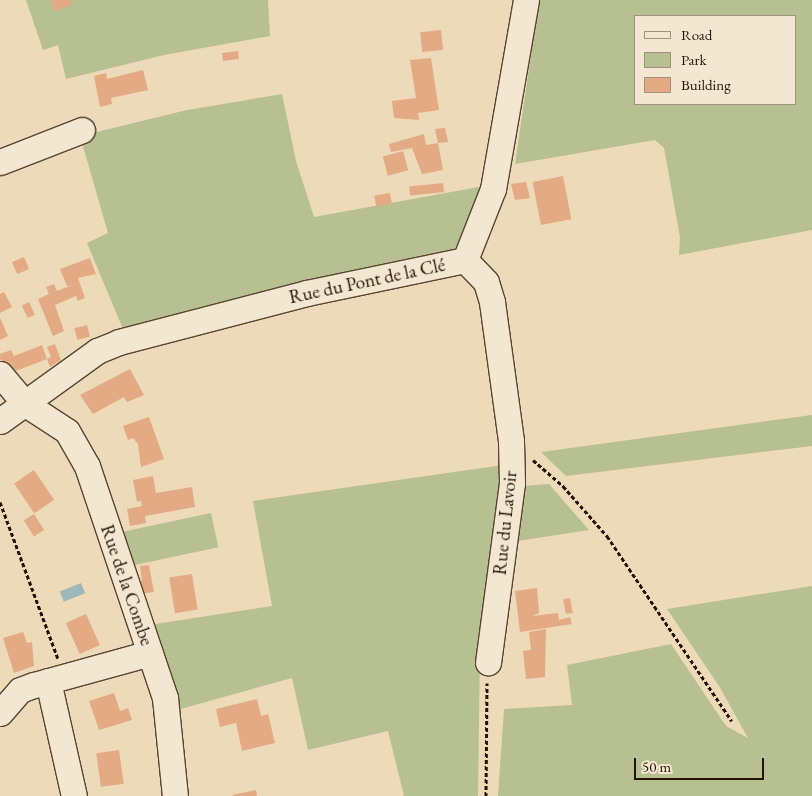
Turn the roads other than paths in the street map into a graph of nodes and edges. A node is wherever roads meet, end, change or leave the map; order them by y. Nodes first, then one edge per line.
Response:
1 (526, 0) edge
2 (82, 130) dead end
3 (0, 162) edge
4 (465, 260) junction
5 (0, 374) edge
6 (24, 403) junction
7 (0, 421) edge
8 (150, 653) junction
9 (488, 662) road end
10 (57, 679) junction
11 (0, 713) edge
12 (74, 796) edge
13 (175, 796) edge

1 - 4 street, Rue du Pont de la Clé
2 - 3 street
4 - 6 street, Rue du Pont de la Clé
4 - 9 street, Rue du Lavoir
5 - 6 street, Rue de la Combe
6 - 7 street, Rue du Pont de la Clé
6 - 8 street, Rue de la Combe
8 - 10 street
8 - 13 street, Rue de la Combe
10 - 11 street
10 - 12 street

